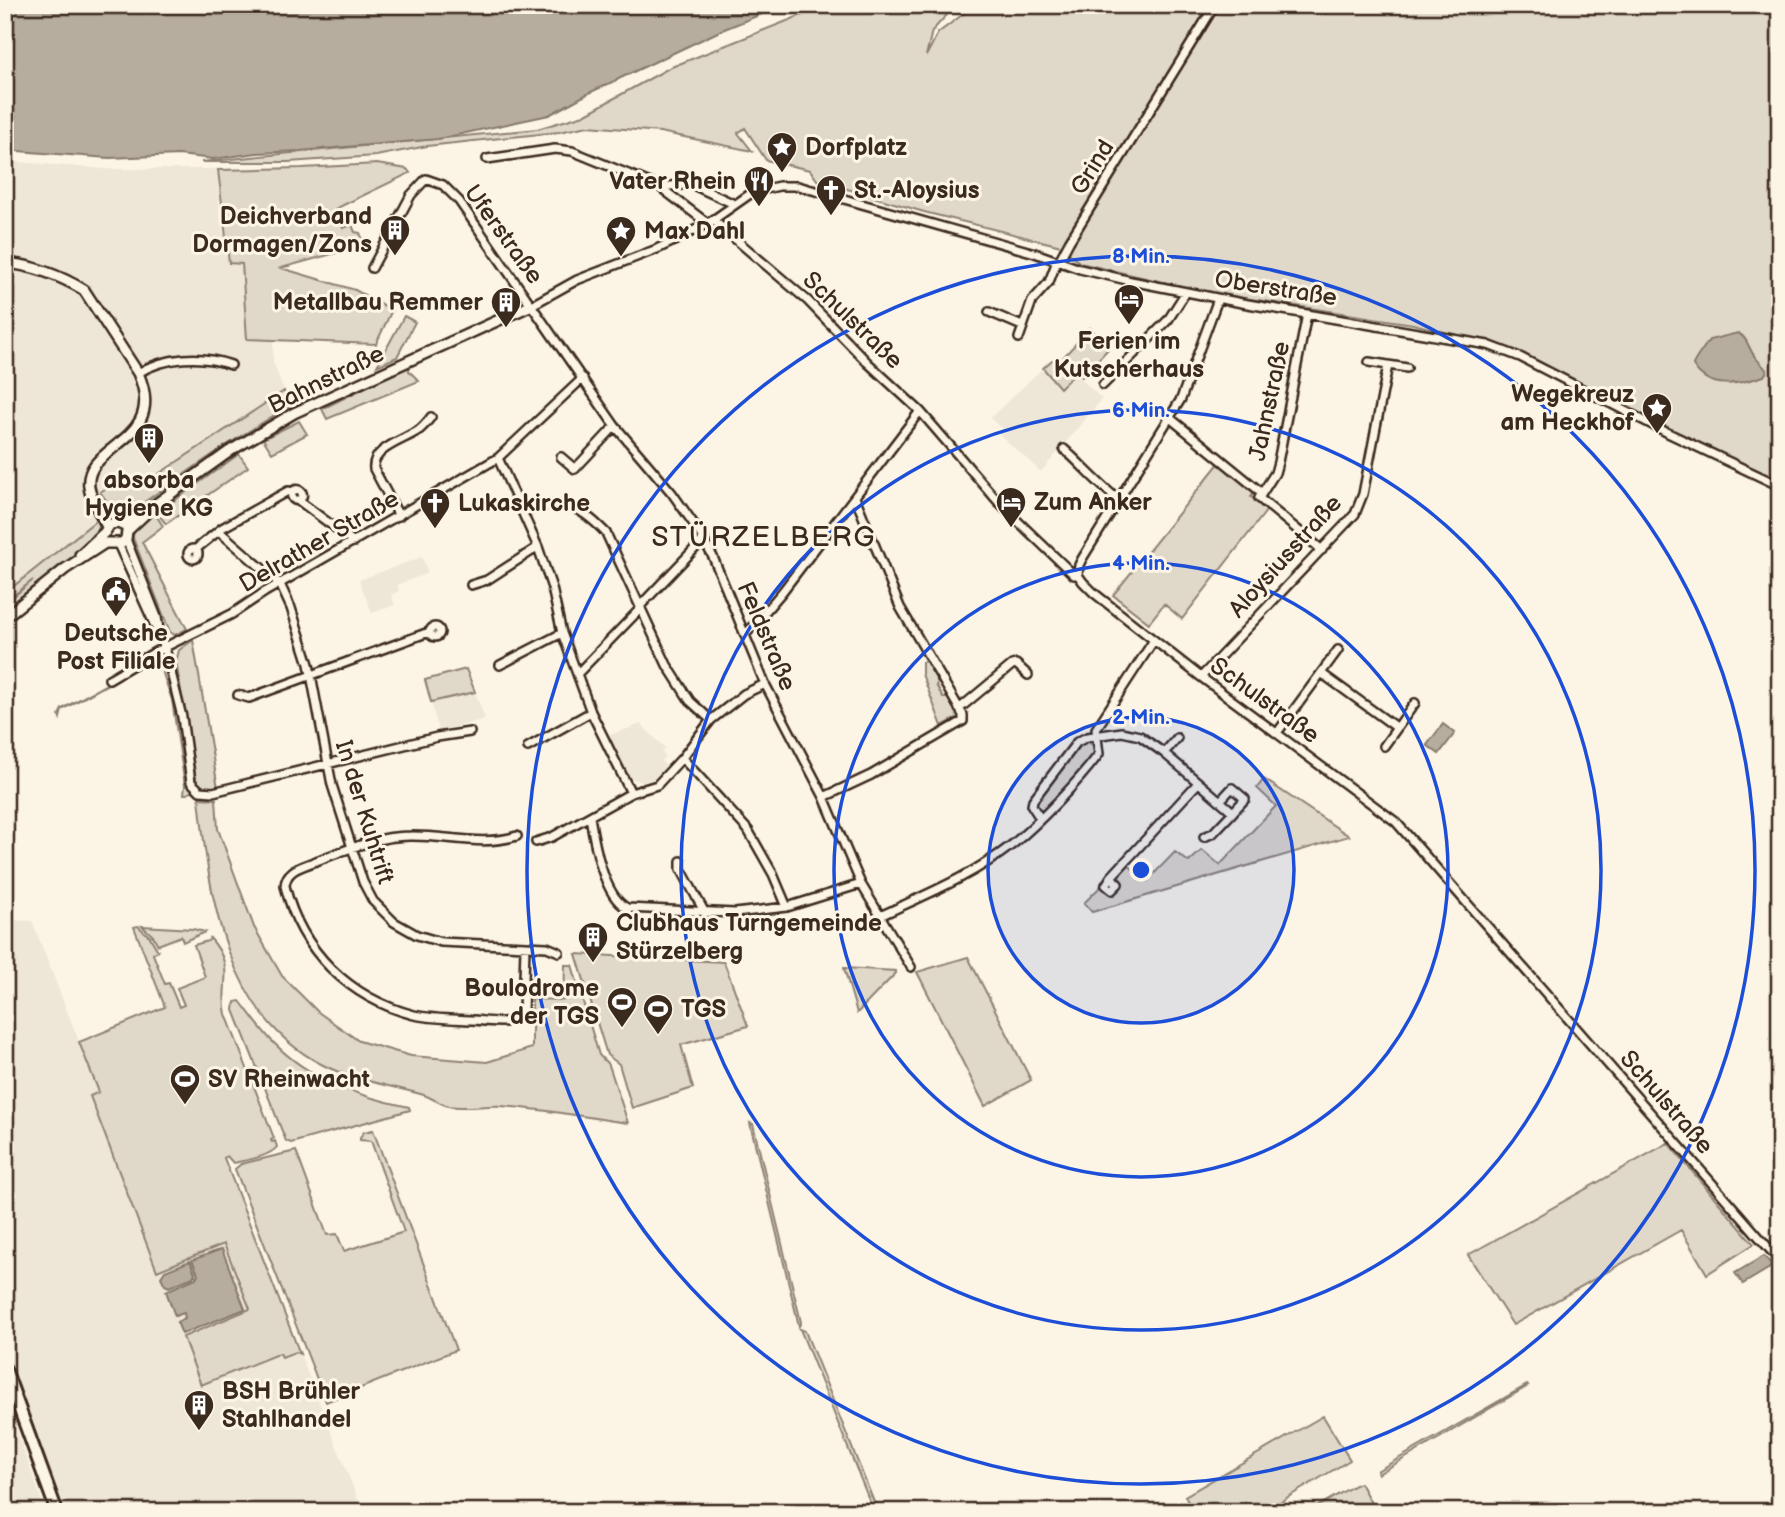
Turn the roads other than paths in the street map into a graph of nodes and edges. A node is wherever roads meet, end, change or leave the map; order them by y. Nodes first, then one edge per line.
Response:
1 (1215, 5) edge
2 (487, 159) dead end
3 (660, 187) junction
4 (734, 204) junction
5 (710, 222) junction
6 (1058, 261) junction
7 (5, 262) edge
8 (372, 268) dead end
9 (1186, 292) junction
10 (1219, 299) junction
11 (532, 305) junction
12 (989, 312) dead end
13 (1307, 314) junction
14 (1022, 326) junction
15 (1018, 338) dead end
16 (1369, 362) dead end
17 (231, 365) dead end
18 (1388, 365) junction
19 (1407, 369) dead end
20 (138, 373) junction
21 (583, 378) junction
22 (1103, 385) dead end
23 (920, 411) junction
24 (431, 417) dead end
25 (1170, 418) junction
26 (615, 426) junction
27 (1063, 449) dead end
28 (561, 457) dead end
29 (498, 458) junction
30 (1780, 486) edge
31 (1262, 493) junction
32 (855, 497) junction
33 (1119, 500) junction
34 (524, 512) junction
35 (399, 516) junction
36 (220, 532) junction
37 (116, 533) junction
38 (704, 539) junction
39 (354, 542) junction
40 (538, 547) junction
41 (196, 549) dead end
42 (1322, 550) junction
43 (1079, 575) junction
44 (280, 584) junction
45 (471, 585) dead end
46 (640, 607) junction
47 (5, 617) edge
48 (429, 632) dead end
49 (562, 633) junction
50 (745, 635) junction
51 (1154, 640) junction
52 (165, 648) junction
53 (1338, 650) dead end
54 (500, 665) dead end
55 (578, 673) junction
56 (1321, 673) junction
57 (1028, 675) dead end
58 (311, 676) junction
59 (1201, 677) junction
60 (110, 679) dead end
61 (765, 684) junction
62 (238, 695) dead end
63 (1415, 703) dead end
64 (959, 709) junction
65 (592, 712) junction
66 (712, 720) junction
67 (1397, 728) junction
68 (470, 732) dead end
69 (1277, 733) junction
70 (1096, 736) junction
71 (1177, 738) dead end
72 (1384, 746) dead end
73 (527, 747) dead end
74 (1164, 753) junction
75 (682, 758) junction
76 (326, 764) junction
77 (1198, 783) junction
78 (631, 793) junction
79 (824, 797) junction
80 (1220, 801) junction
81 (1233, 812) junction
82 (590, 817) junction
83 (1040, 818) junction
84 (517, 836) dead end
85 (1204, 837) dead end
86 (536, 842) dead end
87 (351, 847) junction
88 (681, 861) dead end
89 (1111, 877) dead end
90 (861, 884) junction
91 (787, 906) junction
92 (705, 913) junction
93 (880, 916) junction
94 (525, 947) junction
95 (559, 952) dead end
96 (911, 967) dead end
97 (1780, 1261) edge
98 (5, 1369) edge
99 (57, 1512) edge

1 - 6 street, Grind
2 - 3 street
3 - 4 street
3 - 5 street, Schulstraße
4 - 5 street, Oberstraße
4 - 6 street, Oberstraße
5 - 11 street, Oberstraße
5 - 23 street, Schulstraße
6 - 9 street, Oberstraße
6 - 14 street, Grind
7 - 20 street
8 - 11 street, Uferstraße
9 - 10 street, Oberstraße
9 - 22 street
10 - 13 street, Oberstraße
10 - 25 street
11 - 21 street, Feldstraße
11 - 37 street, Bahnstraße
12 - 14 street
13 - 30 street, Oberstraße
13 - 31 street, Jahnstraße
14 - 15 street, Grind
16 - 18 street
17 - 20 street
18 - 19 street
18 - 42 street, Aloysiusstraße
20 - 37 street
21 - 26 street, Feldstraße
21 - 29 street, Delrather Straße
23 - 32 street
23 - 43 street, Schulstraße
24 - 35 street
25 - 31 street, Jahnstraße
25 - 33 street
26 - 28 street
26 - 38 street, Feldstraße
27 - 33 street
29 - 34 street
29 - 35 street, Delrather Straße
31 - 42 street, Jahnstraße
32 - 50 street
32 - 64 street
33 - 43 street
34 - 40 street
34 - 46 street
35 - 39 street, Delrather Straße
36 - 39 street
36 - 41 street
36 - 44 street
37 - 47 street, Bahnstraße
37 - 52 street
38 - 46 street
38 - 50 street, Feldstraße
39 - 44 street, Delrather Straße
40 - 45 street
40 - 49 street
42 - 59 street, Aloysiusstraße
43 - 51 street, Schulstraße
44 - 52 street, Delrather Straße
44 - 58 street, In der Kuhtrift
46 - 55 street
46 - 66 street
48 - 58 street
49 - 54 street
49 - 55 street
50 - 61 street, Feldstraße
51 - 59 street, Schulstraße
51 - 70 street
52 - 60 street, Delrather Straße
52 - 76 street
53 - 56 street
55 - 65 street
56 - 67 street
56 - 69 street
57 - 64 street
58 - 62 street
58 - 76 street, In der Kuhtrift
59 - 69 street, Schulstraße
61 - 66 street
61 - 79 street, Feldstraße
63 - 67 street
64 - 79 street
65 - 73 street
65 - 78 street
66 - 75 street
67 - 72 street
68 - 76 street
69 - 97 street, Schulstraße
70 - 74 street
70 - 83 street
70 - 83 street
71 - 74 street
74 - 77 street
75 - 78 street
75 - 91 street
76 - 87 street, In der Kuhtrift
77 - 80 street
77 - 89 street
78 - 82 street
79 - 90 street, Feldstraße
80 - 81 street
80 - 81 street
81 - 85 street
82 - 86 street
82 - 92 street
83 - 93 street
84 - 87 street
87 - 94 street, In der Kuhtrift
87 - 94 street
88 - 92 street
90 - 91 street
90 - 93 street, Feldstraße
91 - 92 street
93 - 96 street, Feldstraße
94 - 95 street, In der Kuhtrift
98 - 99 main road

